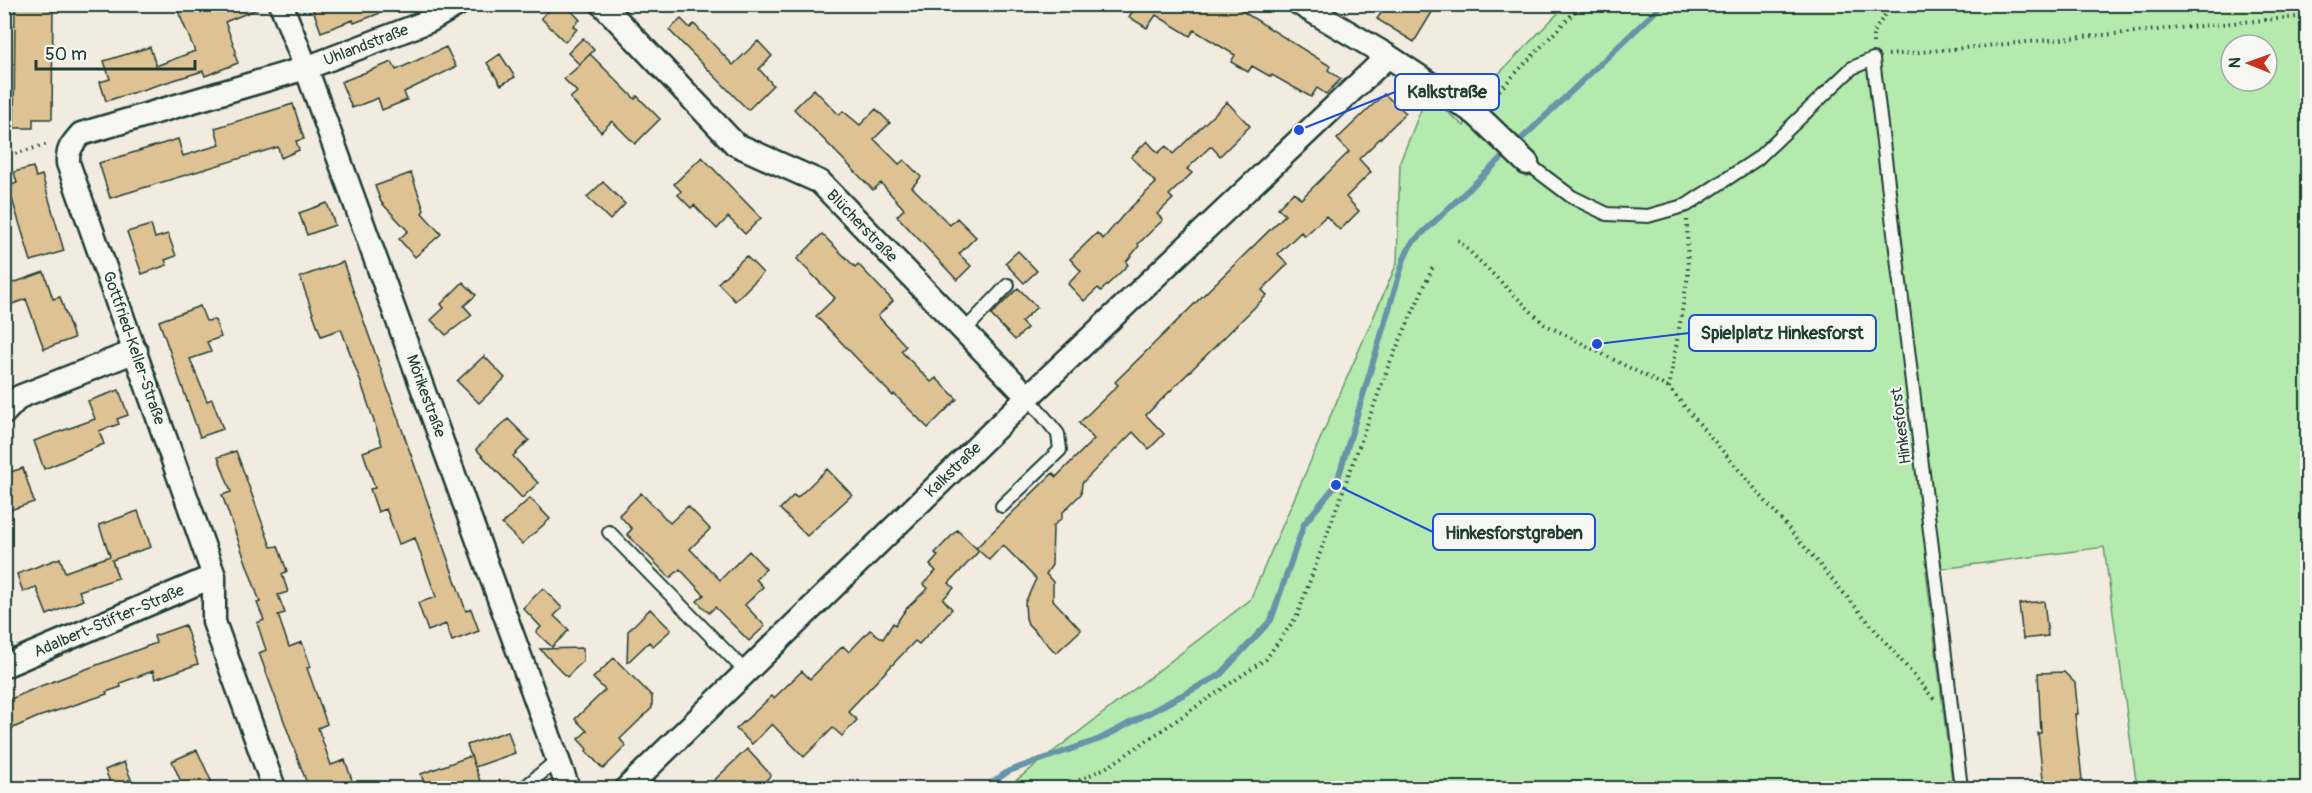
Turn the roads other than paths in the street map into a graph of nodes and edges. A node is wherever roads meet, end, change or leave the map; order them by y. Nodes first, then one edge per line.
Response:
1 (281, 4) edge
2 (458, 4) edge
3 (602, 4) edge
4 (1300, 4) edge
5 (1388, 56) junction
6 (306, 68) junction
7 (1527, 163) joint
8 (1008, 285) dead end
9 (964, 331) junction
10 (136, 351) junction
11 (1028, 397) junction
12 (4, 413) edge
13 (1002, 506) dead end
14 (609, 532) dead end
15 (214, 576) junction
16 (4, 666) edge
17 (746, 672) junction
18 (558, 759) junction
19 (273, 788) edge
20 (524, 789) edge
21 (568, 789) edge
22 (627, 789) edge
23 (1961, 789) edge

1 - 6 street, Mörikestraße
2 - 6 street, Uhlandstraße
3 - 9 street, Blücherstraße
4 - 5 street
5 - 7 street
5 - 11 street, Kalkstraße
6 - 10 street, Gottfried-Keller-Straße
6 - 18 street, Mörikestraße
7 - 23 lane, Hinkesforst
8 - 9 lane
9 - 11 street, Blücherstraße
10 - 12 street
10 - 15 street, Gottfried-Keller-Straße
11 - 13 lane
11 - 17 street, Kalkstraße
14 - 17 lane
15 - 16 street, Adalbert-Stifter-Straße
15 - 19 street, Gottfried-Keller-Straße
17 - 22 street, Kalkstraße
18 - 20 lane
18 - 21 street, Mörikestraße

